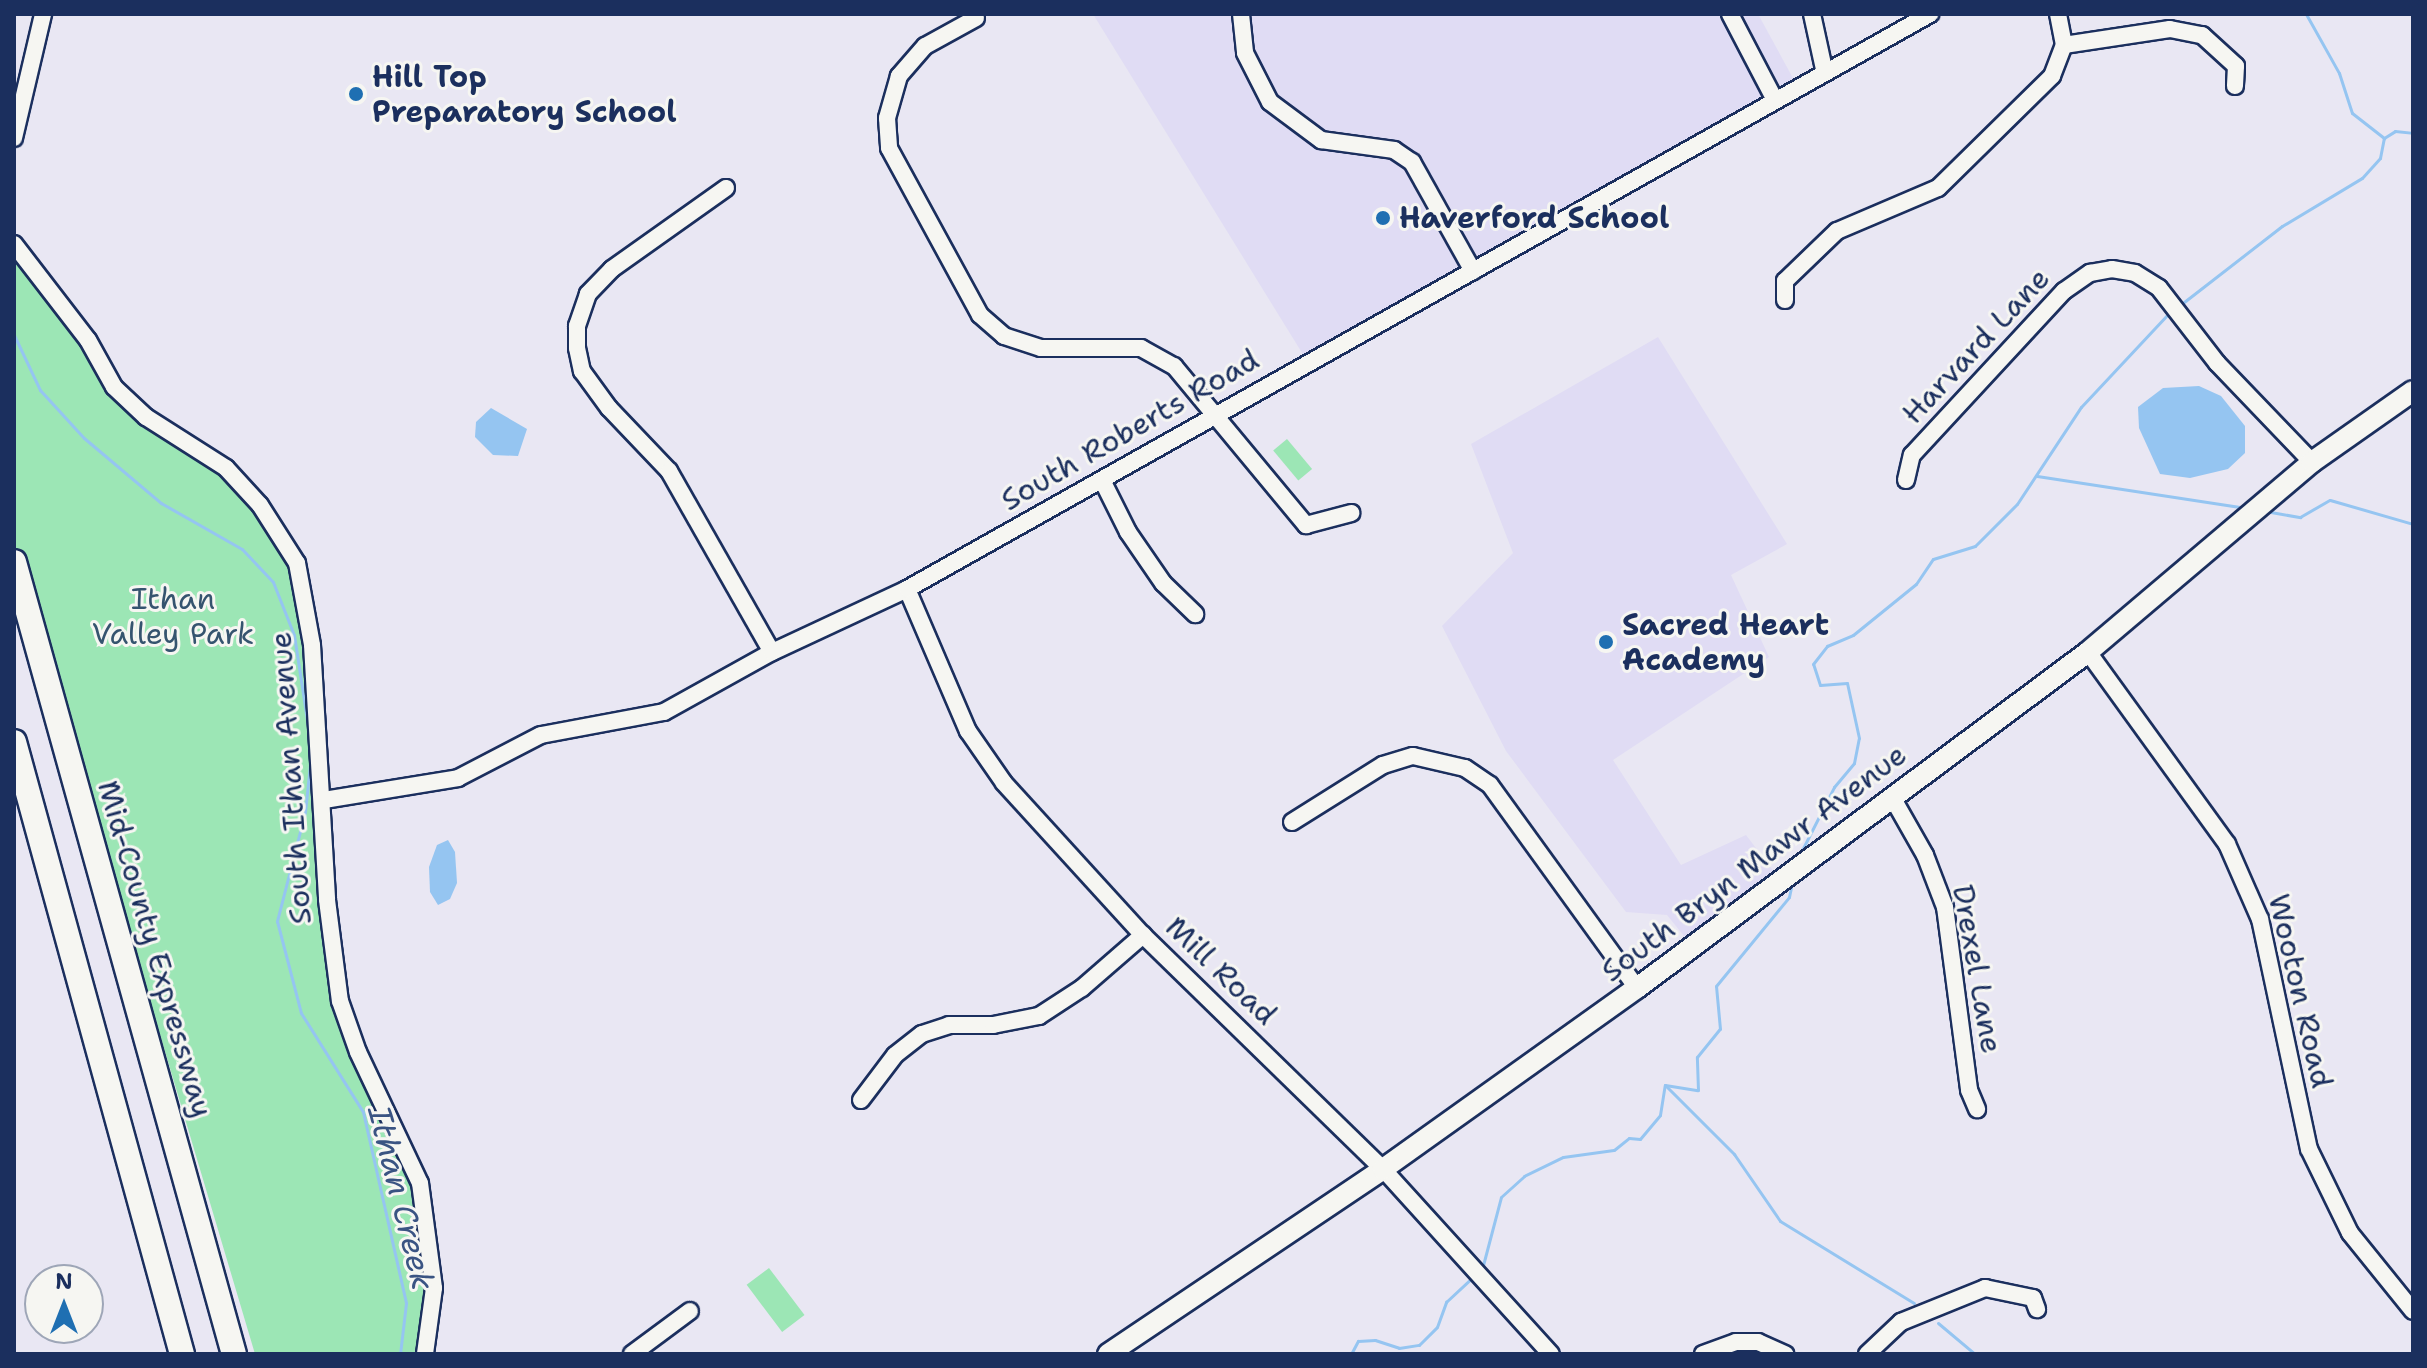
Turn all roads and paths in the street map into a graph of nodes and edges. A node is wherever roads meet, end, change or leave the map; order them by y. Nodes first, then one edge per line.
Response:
1 (43, 14) edge
2 (1241, 14) edge
3 (1730, 14) edge
4 (1812, 14) edge
5 (1930, 14) edge
6 (2058, 14) edge
7 (976, 18) dead end
8 (2064, 45) junction
9 (1824, 69) junction
10 (2235, 86) dead end
11 (1774, 98) junction
12 (14, 138) edge
13 (726, 188) dead end
14 (14, 244) edge
15 (1473, 271) junction
16 (1785, 300) dead end
17 (2413, 391) edge
18 (1210, 414) junction
19 (2312, 462) junction
20 (1102, 480) junction
21 (1906, 480) dead end
22 (1351, 513) dead end
23 (14, 562) edge
24 (907, 589) junction
25 (1195, 614) dead end
26 (772, 652) junction
27 (2088, 652) junction
28 (14, 742) edge
29 (1892, 797) junction
30 (324, 800) junction
31 (1292, 822) dead end
32 (1143, 935) junction
33 (1637, 988) junction
34 (861, 1100) dead end
35 (1977, 1109) dead end
36 (1383, 1169) junction
37 (2037, 1309) dead end
38 (690, 1311) dead end
39 (2413, 1311) edge
40 (182, 1354) edge
41 (234, 1354) edge
42 (425, 1354) edge
43 (632, 1354) edge
44 (1108, 1354) edge
45 (1551, 1354) edge
46 (1703, 1354) edge
47 (1785, 1354) edge
48 (1867, 1354) edge

1 - 12 street
2 - 15 street
3 - 11 street
4 - 9 street
5 - 9 street, South Roberts Road
6 - 8 street
7 - 18 street
8 - 10 street
8 - 16 street
9 - 11 street, South Roberts Road
11 - 15 street, South Roberts Road
13 - 26 street
14 - 30 street, South Ithan Avenue
15 - 18 street, South Roberts Road
17 - 19 main road, South Bryn Mawr Avenue
18 - 20 street, South Roberts Road
18 - 22 street
19 - 21 street, Harvard Lane
19 - 27 main road, South Bryn Mawr Avenue
20 - 24 street, South Roberts Road
20 - 25 street
23 - 41 highway, Mid-County Expressway
24 - 26 street, South Roberts Road
24 - 32 street, Mill Road
26 - 30 street, South Roberts Road
27 - 29 main road, South Bryn Mawr Avenue
27 - 39 street, Wooton Road
28 - 40 highway
29 - 33 main road, South Bryn Mawr Avenue
29 - 35 street, Drexel Lane
30 - 42 street, South Ithan Avenue
31 - 33 street
32 - 34 street
32 - 36 street, Mill Road
33 - 36 main road, South Bryn Mawr Avenue
36 - 44 main road, South Bryn Mawr Avenue
36 - 45 street, Mill Road
37 - 48 street
38 - 43 street
46 - 47 street

